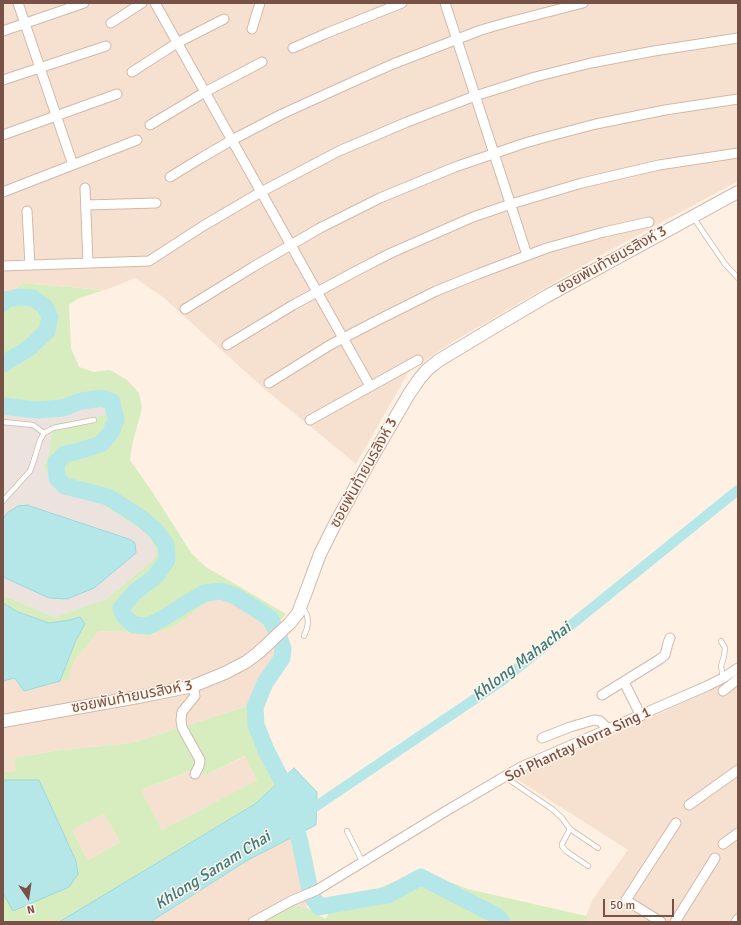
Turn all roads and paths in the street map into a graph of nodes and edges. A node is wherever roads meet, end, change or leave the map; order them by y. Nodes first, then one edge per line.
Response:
1 (18, 3) edge
2 (84, 3) edge
3 (142, 3) edge
4 (155, 3) edge
5 (260, 3) edge
6 (402, 3) edge
7 (445, 3) edge
8 (583, 3) edge
9 (224, 19) dead end
10 (25, 23) junction
11 (111, 23) dead end
12 (252, 29) dead end
13 (3, 31) edge
14 (738, 38) edge
15 (457, 40) junction
16 (177, 43) junction
17 (106, 46) dead end
18 (293, 48) dead end
19 (262, 62) dead end
20 (40, 68) junction
21 (132, 72) dead end
22 (3, 80) edge
23 (205, 92) junction
24 (117, 94) dead end
25 (476, 96) junction
26 (738, 99) edge
27 (56, 116) junction
28 (150, 125) dead end
29 (3, 135) edge
30 (137, 140) dead end
31 (232, 140) junction
32 (738, 152) edge
33 (494, 154) junction
34 (73, 165) junction
35 (170, 177) dead end
36 (85, 188) dead end
37 (3, 192) edge
38 (261, 192) junction
39 (738, 192) edge
40 (156, 203) dead end
41 (511, 204) junction
42 (86, 205) junction
43 (27, 211) dead end
44 (692, 216) junction
45 (649, 222) dead end
46 (290, 245) junction
47 (528, 255) junction
48 (88, 263) junction
49 (30, 265) junction
50 (3, 266) edge
51 (738, 278) edge
52 (317, 292) junction
53 (186, 309) dead end
54 (343, 339) junction
55 (227, 345) dead end
56 (418, 360) dead end
57 (269, 383) dead end
58 (370, 386) junction
59 (94, 420) dead end
60 (310, 420) dead end
61 (3, 422) edge
62 (44, 433) junction
63 (3, 501) edge
64 (302, 606) junction
65 (304, 636) dead end
66 (670, 638) dead end
67 (721, 640) dead end
68 (738, 668) edge
69 (723, 678) junction
70 (738, 679) edge
71 (624, 682) junction
72 (193, 686) junction
73 (723, 691) dead end
74 (602, 695) dead end
75 (641, 716) junction
76 (3, 721) edge
77 (608, 729) junction
78 (542, 738) dead end
79 (738, 770) edge
80 (195, 774) dead end
81 (505, 777) junction
82 (689, 805) dead end
83 (676, 823) dead end
84 (570, 829) junction
85 (347, 831) dead end
86 (738, 833) edge
87 (722, 844) dead end
88 (598, 848) dead end
89 (715, 858) dead end
90 (362, 861) junction
91 (588, 866) dead end
92 (738, 919) edge
93 (253, 922) edge
94 (661, 922) edge
95 (675, 922) edge
96 (736, 922) edge

1 - 10 street
2 - 10 street
3 - 11 street
4 - 16 street
5 - 12 street
6 - 18 street
7 - 15 street
8 - 15 street
9 - 16 street
10 - 13 street
10 - 20 street
14 - 25 street
15 - 25 street
15 - 31 street
16 - 21 street
16 - 23 street
17 - 20 street
19 - 23 street
20 - 22 street
20 - 27 street
23 - 28 street
23 - 31 street
24 - 27 street
25 - 33 street
25 - 38 street
26 - 33 street
27 - 29 street
27 - 34 street
30 - 34 street
31 - 35 street
31 - 38 street
32 - 41 street
33 - 41 street
33 - 46 street
34 - 37 street
36 - 42 street
38 - 46 street
38 - 48 street
39 - 44 street, ซอยพันท้ายนรสิงห์ 3
40 - 42 street
41 - 47 street
41 - 52 street
42 - 48 street
43 - 49 street
44 - 51 lane
44 - 64 street, ซอยพันท้ายนรสิงห์ 3
45 - 47 street
46 - 52 street
46 - 53 street
47 - 54 street
48 - 49 street
49 - 50 street
52 - 54 street
52 - 55 street
54 - 57 street
54 - 58 street
56 - 58 street
58 - 60 street
59 - 62 lane
61 - 62 lane
62 - 63 lane
64 - 65 lane
64 - 72 street, ซอยพันท้ายนรสิงห์ 3
66 - 71 street
67 - 69 lane
68 - 69 street, Soi Phantay Norra Sing 1
69 - 75 street, Soi Phantay Norra Sing 1
70 - 73 street
71 - 74 street
71 - 75 street
72 - 76 street, ซอยพันท้ายนรสิงห์ 3
72 - 80 street
75 - 77 street, Soi Phantay Norra Sing 1
77 - 78 street
77 - 81 street, Soi Phantay Norra Sing 1
79 - 82 street
81 - 84 lane
81 - 90 street, Soi Phantay Norra Sing 1
83 - 94 street
84 - 88 lane
84 - 91 lane
85 - 90 lane
86 - 87 street
89 - 95 street
90 - 93 street, Soi Phantay Norra Sing 1
92 - 96 street

